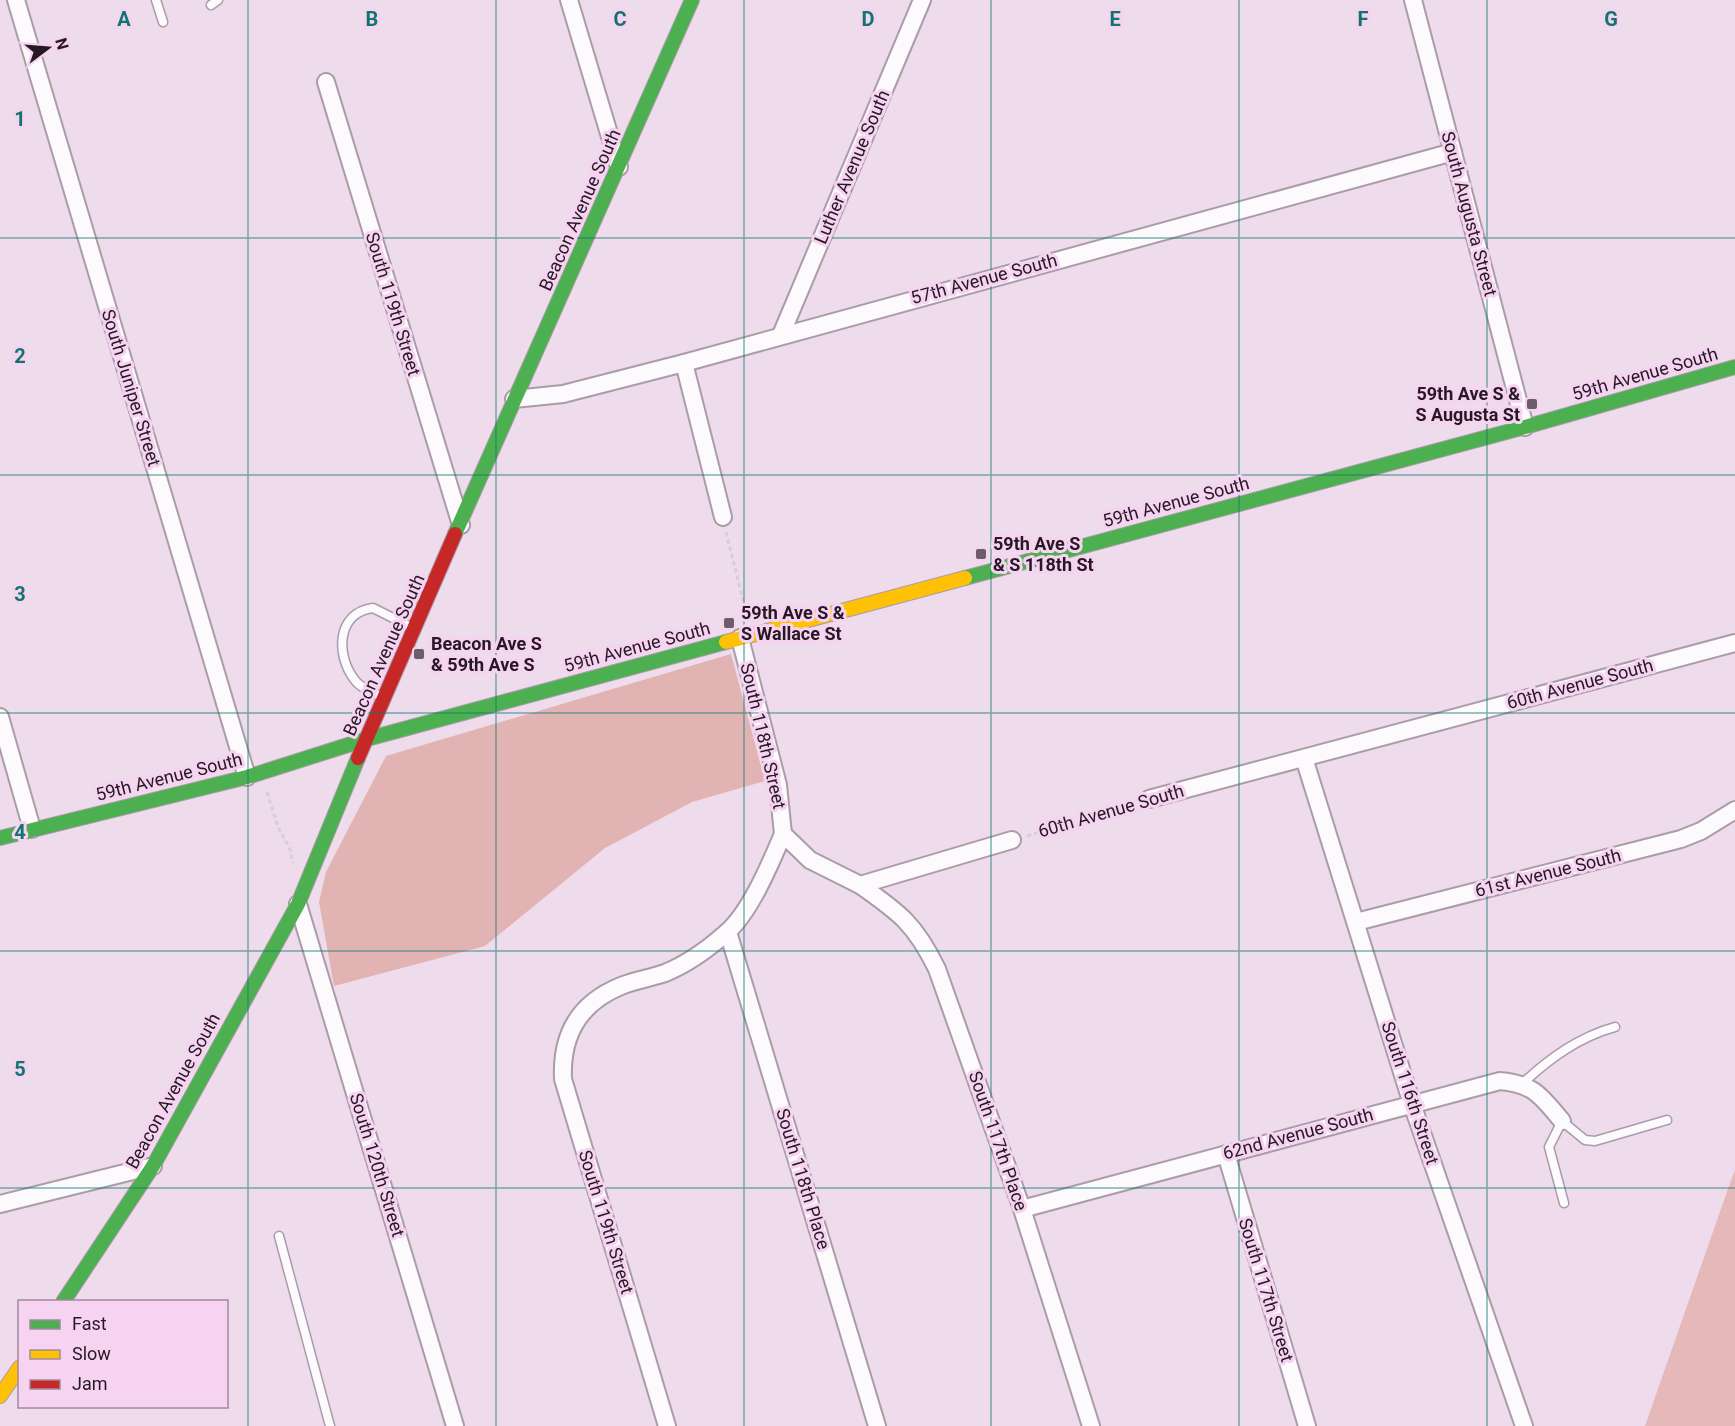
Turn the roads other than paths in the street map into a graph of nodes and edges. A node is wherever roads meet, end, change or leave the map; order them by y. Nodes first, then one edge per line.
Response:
1 (16, 0) edge
2 (156, 0) edge
3 (569, 0) edge
4 (692, 0) edge
5 (922, 0) edge
6 (1413, 0) edge
7 (163, 22) dead end
8 (326, 82) dead end
9 (1453, 152) junction
10 (619, 167) junction
11 (781, 335) junction
12 (684, 363) junction
13 (1735, 367) edge
14 (514, 399) junction
15 (1525, 427) junction
16 (723, 517) road end
17 (461, 525) junction
18 (415, 628) junction
19 (746, 637) junction
20 (1735, 643) edge
21 (383, 698) junction
22 (0, 717) edge
23 (367, 739) junction
24 (1304, 758) junction
25 (255, 774) junction
26 (1149, 799) road end
27 (1735, 810) edge
28 (32, 829) junction
29 (783, 834) junction
30 (0, 838) edge
31 (1012, 840) road end
32 (860, 885) junction
33 (298, 904) junction
34 (1356, 922) junction
35 (728, 932) junction
36 (1615, 1027) dead end
37 (1523, 1083) junction
38 (1412, 1104) junction
39 (1667, 1120) dead end
40 (1562, 1121) junction
41 (1226, 1154) junction
42 (153, 1166) junction
43 (1564, 1203) dead end
44 (0, 1204) edge
45 (1022, 1209) junction
46 (279, 1236) dead end
47 (64, 1300) edge
48 (18, 1370) edge
49 (0, 1396) edge
50 (330, 1426) edge
51 (455, 1426) edge
52 (666, 1426) edge
53 (877, 1426) edge
54 (1091, 1426) edge
55 (1306, 1426) edge
56 (1524, 1426) edge

1 - 25 street, South Juniper Street
2 - 7 lane
3 - 10 street
4 - 10 street, Beacon Avenue South
5 - 11 street, Luther Avenue South
6 - 9 street, South Augusta Street
8 - 17 street, South 119th Street
9 - 11 street, 57th Avenue South
9 - 15 street, South Augusta Street
10 - 14 street, Beacon Avenue South
11 - 12 street, 57th Avenue South
12 - 14 street, 57th Avenue South
12 - 16 street
13 - 15 street, 59th Avenue South
14 - 17 street, Beacon Avenue South
15 - 19 street, 59th Avenue South
17 - 18 street, Beacon Avenue South
18 - 21 street, Beacon Avenue South
18 - 21 lane
19 - 23 street, 59th Avenue South
19 - 29 street, South 118th Street
20 - 24 street, 60th Avenue South
21 - 23 street, Beacon Avenue South
22 - 28 street
23 - 25 street, 59th Avenue South
23 - 33 street, Beacon Avenue South
24 - 26 street, 60th Avenue South
24 - 34 street, South 116th Street
25 - 28 street, 59th Avenue South
27 - 34 street, 61st Avenue South
28 - 30 street, 59th Avenue South
29 - 32 street
29 - 35 street
31 - 32 street
32 - 45 street, South 117th Place
33 - 42 street, Beacon Avenue South
33 - 51 street, South 120th Street
34 - 38 street, South 116th Street
35 - 52 street, South 119th Street
35 - 53 street, South 118th Place
36 - 37 lane
37 - 38 street, 62nd Avenue South
37 - 40 street
38 - 41 street, 62nd Avenue South
38 - 56 street, South 116th Street
39 - 40 lane
40 - 43 lane
41 - 45 street, 62nd Avenue South
41 - 55 street, South 117th Street
42 - 44 street
42 - 47 street, Beacon Avenue South
45 - 54 street, South 117th Place
46 - 50 lane
48 - 49 street

